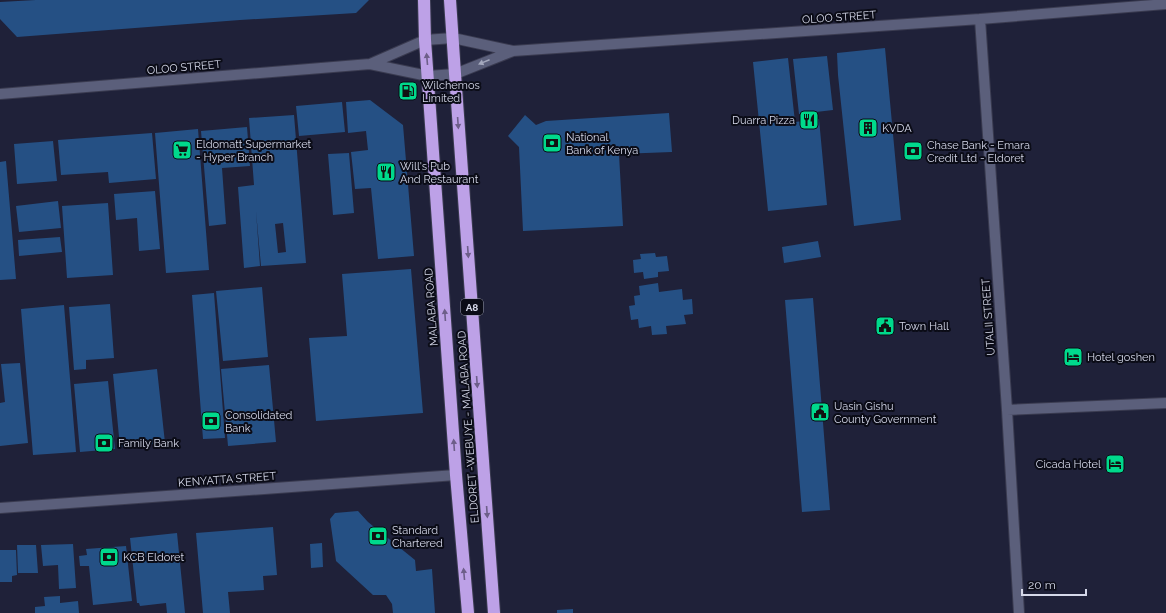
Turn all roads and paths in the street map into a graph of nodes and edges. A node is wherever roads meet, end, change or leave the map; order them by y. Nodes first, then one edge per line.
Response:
1 (424, 0) edge
2 (450, 0) edge
3 (1166, 4) edge
4 (980, 19) junction
5 (453, 38) junction
6 (425, 40) junction
7 (513, 51) junction
8 (370, 64) junction
9 (454, 74) junction
10 (428, 76) junction
11 (0, 94) edge
12 (1166, 403) edge
13 (1007, 410) junction
14 (456, 475) junction
15 (0, 508) edge
16 (468, 613) edge
17 (494, 613) edge
18 (1019, 613) edge

1 - 6 highway, MALABA ROAD / A8
2 - 5 highway, ELDORET -WEBUYE - MALABA ROAD / A8
3 - 4 street, OLOO STREET
4 - 7 street, OLOO STREET
4 - 13 street, UTALII STREET
5 - 6 street, OLOO STREET
5 - 7 street, OLOO STREET
5 - 9 highway, ELDORET -WEBUYE - MALABA ROAD / A8
6 - 8 street, OLOO STREET
10 -> 6 highway, MALABA ROAD / A8
7 -> 9 street, OLOO STREET
8 - 10 street, OLOO STREET
8 - 11 street, OLOO STREET
9 - 10 street, OLOO STREET
9 -> 17 highway, ELDORET -WEBUYE - MALABA ROAD / A8
14 -> 10 highway, MALABA ROAD / A8
12 - 13 street
13 - 18 street, UTALII STREET
14 - 15 street, KENYATTA STREET
16 -> 14 highway, MALABA ROAD / A8

